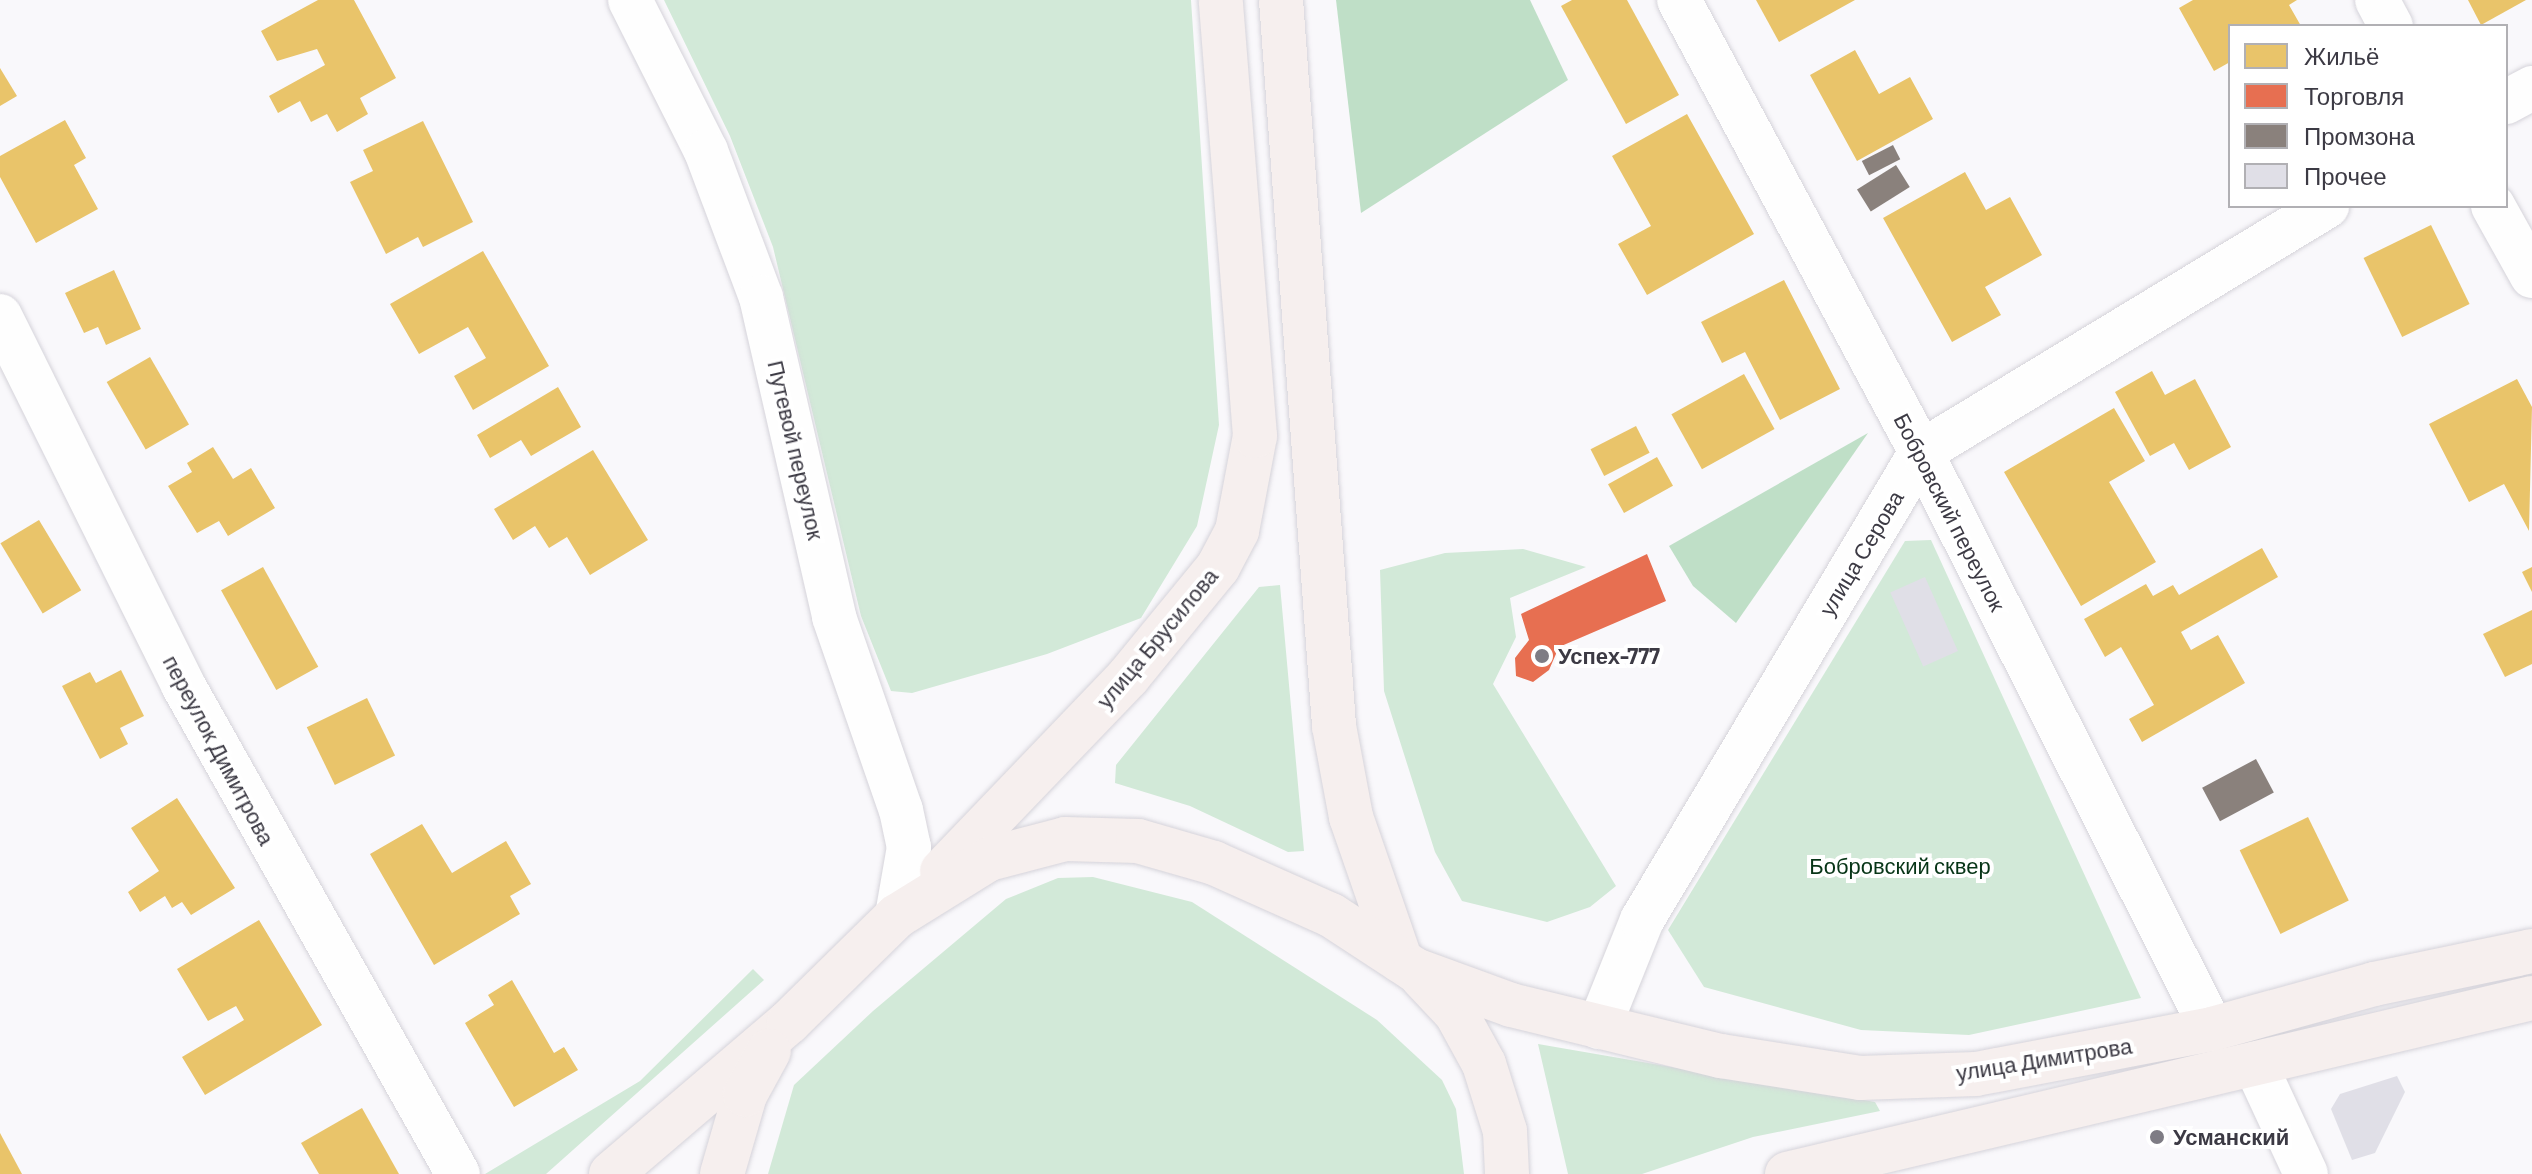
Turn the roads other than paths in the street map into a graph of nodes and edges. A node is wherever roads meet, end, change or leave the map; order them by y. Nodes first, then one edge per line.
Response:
1 (630, 0) edge
2 (1221, 0) edge
3 (1281, 0) edge
4 (1679, 0) edge
5 (2377, 0) edge
6 (2390, 24) edge
7 (2532, 88) edge
8 (2508, 101) edge
9 (2324, 208) edge
10 (2494, 208) edge
11 (2532, 276) edge
12 (0, 316) edge
13 (1921, 452) junction
14 (897, 916) junction
15 (2532, 951) edge
16 (1408, 965) junction
17 (2532, 998) edge
18 (789, 1022) junction
19 (1599, 1027) junction
20 (2212, 1029) junction
21 (2255, 1064) junction
22 (458, 1174) edge
23 (611, 1174) edge
24 (722, 1174) edge
25 (1507, 1174) edge
26 (1787, 1174) edge
27 (2306, 1174) edge

1 - 14 street, Путевой переулок
2 - 14 main road, улица Брусилова
3 - 16 main road
4 - 13 street, Бобровский переулок
5 - 6 street
7 - 8 street
9 - 13 street, улица Серова
10 - 11 street
12 - 22 street, переулок Димитрова
13 - 19 street, улица Серова
13 - 20 street, Бобровский переулок
14 - 16 main road, улица Димитрова
14 - 18 main road, улица Димитрова
15 - 20 main road, улица Димитрова
16 - 19 main road, улица Димитрова
16 - 25 main road, улица Димитрова
17 - 21 main road
18 - 23 main road, улица Димитрова
18 - 24 main road, улица Димитрова
19 - 20 main road, улица Димитрова
21 - 26 main road
21 - 27 street

